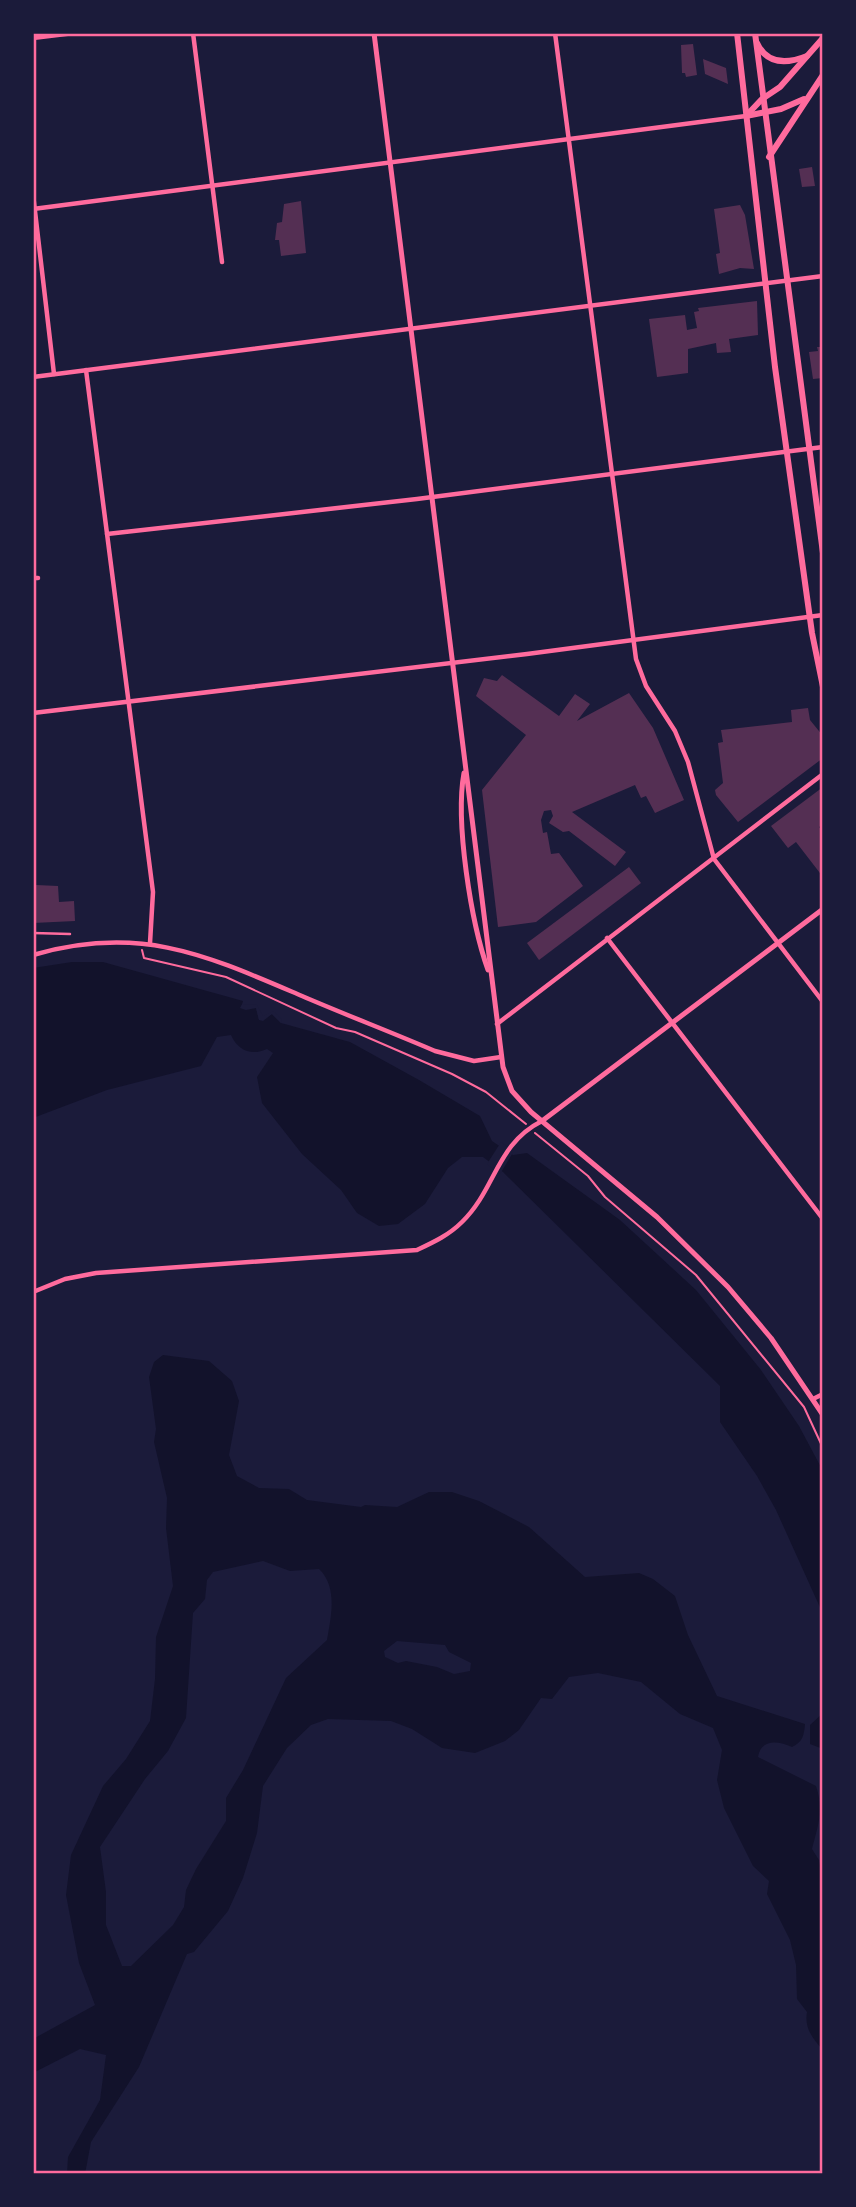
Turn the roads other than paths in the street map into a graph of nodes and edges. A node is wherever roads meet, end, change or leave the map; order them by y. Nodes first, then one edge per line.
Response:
1 (74, 33) edge
2 (193, 33) edge
3 (374, 33) edge
4 (555, 33) edge
5 (737, 33) edge
6 (755, 35) edge
7 (33, 38) edge
8 (823, 38) edge
9 (808, 55) junction
10 (823, 75) edge
11 (762, 99) junction
12 (805, 99) junction
13 (763, 114) junction
14 (746, 116) junction
15 (569, 139) junction
16 (769, 157) junction
17 (390, 164) junction
18 (212, 186) junction
19 (33, 194) edge
20 (34, 208) edge
21 (222, 262) dead end
22 (823, 276) edge
23 (786, 281) junction
24 (766, 284) junction
25 (590, 306) junction
26 (411, 330) junction
27 (86, 370) junction
28 (54, 374) junction
29 (33, 377) edge
30 (823, 447) edge
31 (808, 449) junction
32 (788, 452) junction
33 (612, 474) junction
34 (433, 497) junction
35 (107, 534) junction
36 (823, 553) edge
37 (823, 615) edge
38 (810, 617) junction
39 (633, 640) junction
40 (452, 664) junction
41 (823, 687) edge
42 (129, 702) junction
43 (33, 713) edge
44 (464, 769) junction
45 (823, 774) edge
46 (713, 859) junction
47 (823, 909) edge
48 (33, 933) edge
49 (70, 934) dead end
50 (607, 938) junction
51 (150, 943) junction
52 (778, 943) junction
53 (33, 955) edge
54 (490, 974) junction
55 (823, 1002) edge
56 (673, 1023) junction
57 (496, 1024) junction
58 (501, 1057) junction
59 (542, 1121) junction
60 (823, 1219) edge
61 (33, 1292) edge
62 (823, 1394) edge
63 (813, 1399) junction
64 (823, 1415) edge

1 - 7 street
2 - 18 street
3 - 17 street
4 - 15 street
5 - 14 main road
6 - 9 main road
6 - 11 main road
8 - 9 main road
9 - 11 main road
10 - 12 main road
11 - 13 main road
11 - 14 main road
12 - 13 main road
12 - 16 main road
13 - 14 main road
13 - 16 main road
14 - 15 street
14 - 24 main road
15 - 17 street
15 - 25 street
16 - 23 main road
17 - 18 street
17 - 26 street
18 - 20 street
18 - 21 street
19 - 20 street
20 - 28 street
22 - 23 street
23 - 24 street
23 - 31 main road
24 - 25 street
24 - 32 main road
25 - 26 street
25 - 33 street
26 - 27 street
26 - 34 street
27 - 28 street
27 - 35 street
28 - 29 street
30 - 31 street
31 - 32 street
31 - 36 main road
32 - 33 street
32 - 38 main road
33 - 34 street
33 - 39 street
34 - 35 street
34 - 40 street
35 - 42 street
37 - 38 street
38 - 39 street
38 - 41 main road
39 - 40 street
39 - 46 street
40 - 42 street
40 - 44 street
42 - 43 street
42 - 51 street
44 - 54 street
44 - 54 street
45 - 46 street
46 - 50 street
46 - 52 street
47 - 52 street
48 - 49 street
50 - 56 street
50 - 57 street
51 - 53 street
51 - 58 street
52 - 55 street
52 - 56 street
54 - 57 street
56 - 59 street
56 - 60 street
57 - 58 street
58 - 59 street
59 - 61 street
59 - 63 street
62 - 63 street
63 - 64 street

